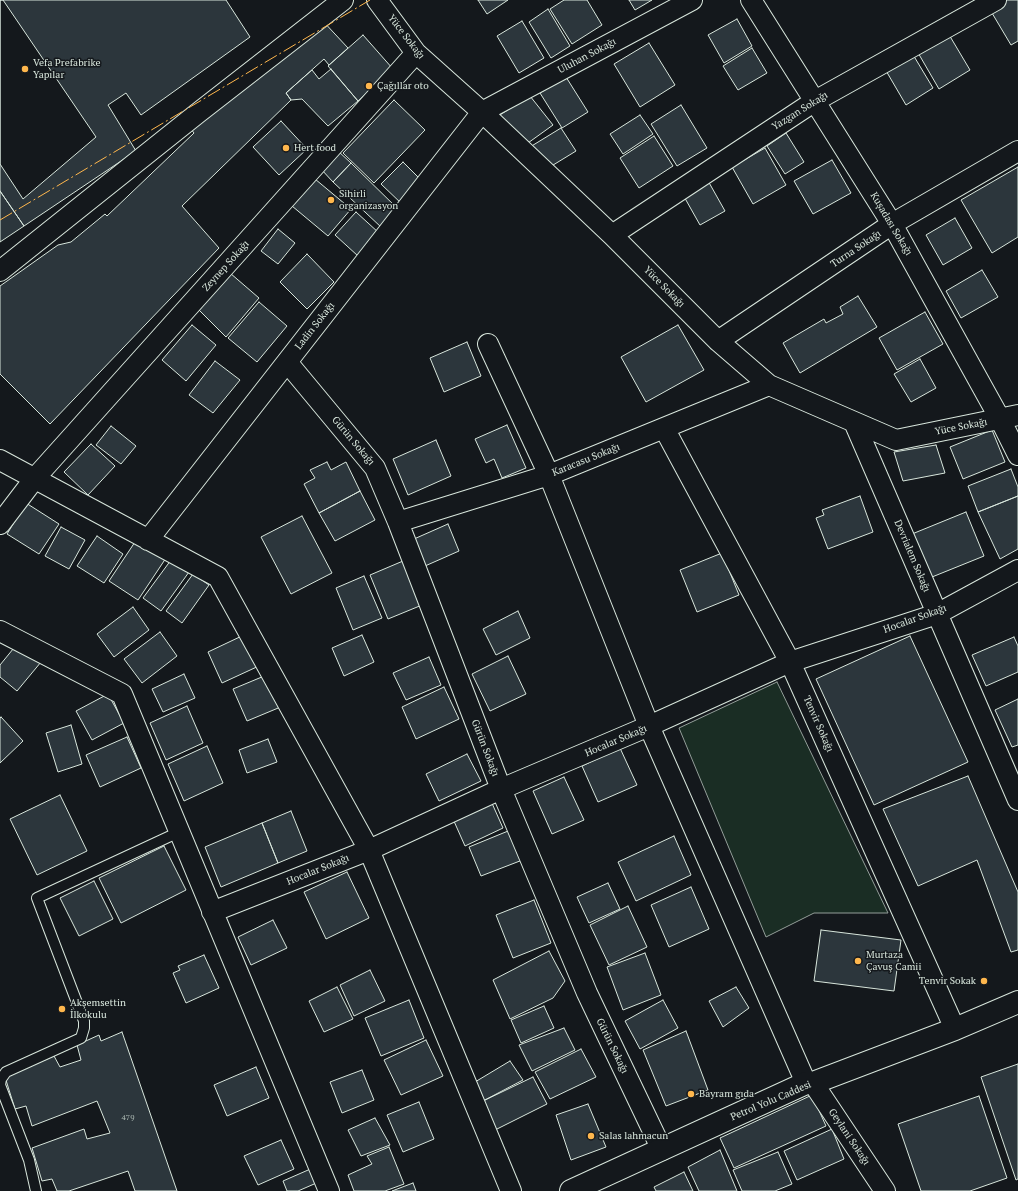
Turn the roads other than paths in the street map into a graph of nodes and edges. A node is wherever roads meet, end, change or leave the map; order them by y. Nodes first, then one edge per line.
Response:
1 (343, 0) edge
2 (377, 0) edge
3 (692, 0) edge
4 (751, 0) edge
5 (996, 0) edge
6 (416, 53) junction
7 (815, 101) junction
8 (482, 112) junction
9 (1018, 151) edge
10 (892, 224) junction
11 (612, 235) junction
12 (0, 271) edge
13 (718, 341) junction
14 (488, 344) dead end
15 (287, 362) junction
16 (769, 385) junction
17 (1009, 417) edge
18 (854, 422) junction
19 (664, 428) junction
20 (1018, 455) edge
21 (0, 460) edge
22 (550, 475) junction
23 (35, 478) junction
24 (398, 522) junction
25 (0, 524) edge
26 (148, 540) junction
27 (1018, 570) edge
28 (937, 614) junction
29 (0, 631) edge
30 (790, 662) junction
31 (650, 726) junction
32 (501, 790) junction
33 (1018, 800) edge
34 (179, 832) junction
35 (369, 850) junction
36 (212, 912) junction
37 (1018, 1002) edge
38 (955, 1029) junction
39 (810, 1083) junction
40 (662, 1150) junction
41 (36, 1191) edge
42 (329, 1191) edge
43 (510, 1191) edge
44 (571, 1191) edge
45 (885, 1191) edge

1 - 12 street
2 - 6 street, Yüce Sokağı
3 - 8 street, Uluhan Sokağı
4 - 7 street, Kuşadası Sokağı
5 - 7 street, Yazgan Sokağı
6 - 8 street, Yüce Sokağı
6 - 23 street, Zeynep Sokağı
7 - 10 street, Kuşadası Sokağı
7 - 11 street, Yazgan Sokağı
8 - 11 street, Yüce Sokağı
8 - 15 street, Ladin Sokağı
9 - 10 street, Turna Sokağı
10 - 13 street, Turna Sokağı
10 - 17 street, Kuşadası Sokağı
11 - 13 street, Yüce Sokağı
13 - 16 street, Yüce Sokağı
14 - 22 street, Geylani Sokağı
15 - 24 street, Gürün Sokağı
15 - 26 street, Ladin Sokağı
16 - 18 street, Yüce Sokağı
16 - 19 street, Karacasu Sokağı
17 - 18 street, Yüce Sokağı
17 - 20 street, Kuşadası Sokağı
18 - 28 street, Devrialem Sokağı
19 - 22 street, Karacasu Sokağı
19 - 30 street, Tenvir Sokağı
21 - 23 street
22 - 24 street, Karacasu Sokağı
22 - 31 street, Geylani Sokağı
23 - 25 street, Zeynep Sokağı
23 - 26 street
24 - 32 street, Gürün Sokağı
26 - 35 street
27 - 28 street, Hocalar Sokağı
28 - 30 street, Hocalar Sokağı
28 - 33 street, Devrialem Sokağı
29 - 34 street
30 - 31 street, Hocalar Sokağı
30 - 38 street, Tenvir Sokağı
31 - 32 street, Hocalar Sokağı
31 - 39 street, Geylani Sokağı
32 - 35 street, Hocalar Sokağı
32 - 40 street, Gürün Sokağı
34 - 36 street
34 - 41 lane
35 - 36 street, Hocalar Sokağı
35 - 43 street
36 - 42 street
37 - 38 main road, Petrol Yolu Caddesi
38 - 39 main road, Petrol Yolu Caddesi
39 - 40 main road, Petrol Yolu Caddesi
39 - 45 street, Geylani Sokağı
40 - 44 main road, Petrol Yolu Caddesi

